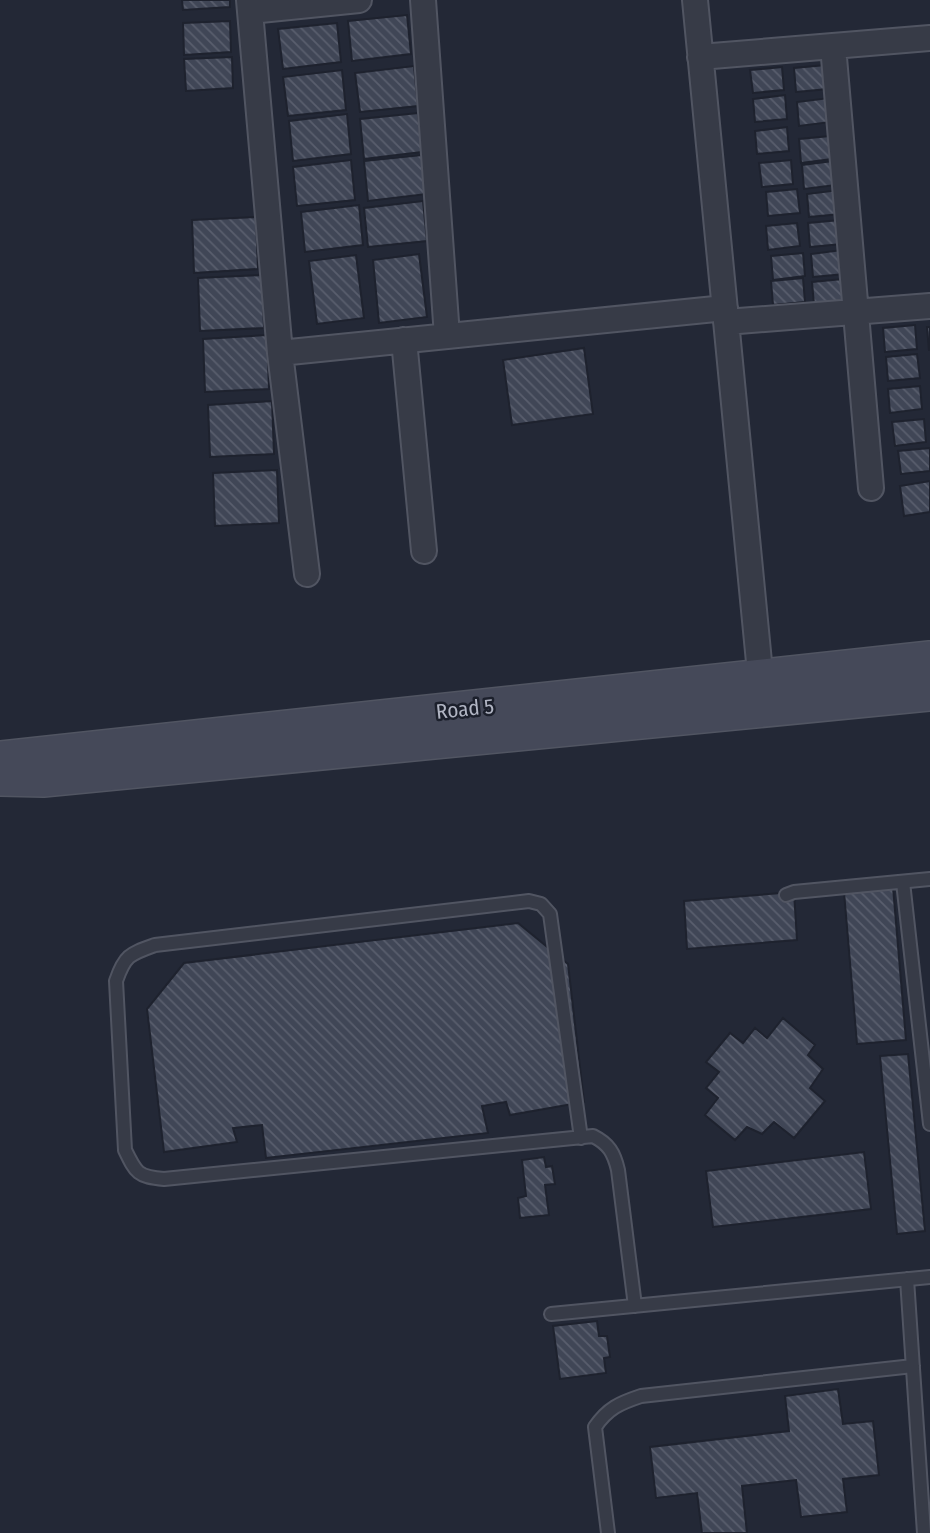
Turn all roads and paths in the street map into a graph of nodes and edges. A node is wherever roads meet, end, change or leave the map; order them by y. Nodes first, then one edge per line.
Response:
1 (359, 0) edge
2 (423, 0) edge
3 (695, 0) edge
4 (250, 6) edge
5 (930, 38) edge
6 (833, 46) junction
7 (700, 57) junction
8 (930, 306) edge
9 (855, 312) junction
10 (725, 315) junction
11 (447, 336) junction
12 (404, 340) junction
13 (280, 353) junction
14 (871, 488) dead end
15 (424, 551) dead end
16 (307, 574) dead end
17 (930, 659) edge
18 (762, 693) junction
19 (930, 693) edge
20 (0, 759) edge
21 (0, 778) edge
22 (930, 879) edge
23 (903, 882) junction
24 (786, 895) dead end
25 (930, 1124) edge
26 (581, 1138) junction
27 (930, 1277) edge
28 (907, 1279) junction
29 (635, 1306) junction
30 (551, 1314) dead end
31 (913, 1366) junction
32 (925, 1476) edge
33 (608, 1533) edge
34 (924, 1533) edge

1 - 4 street
2 - 11 street
3 - 7 street
4 - 13 street
5 - 6 street
6 - 7 street
6 - 9 street
7 - 10 street
8 - 9 street
9 - 10 street
9 - 14 street
10 - 11 street
10 - 18 street
11 - 12 street
12 - 13 street
12 - 15 street
13 - 16 street
17 - 18 street, Road 5
18 - 19 street, Road 5
18 - 20 street, Road 5
18 - 21 street, Road 5
22 - 23 lane
23 - 24 lane
23 - 25 lane
26 - 26 lane
26 - 29 lane
27 - 28 lane
28 - 29 lane
28 - 31 lane
29 - 30 lane
31 - 32 lane
31 - 33 lane
32 - 34 lane

